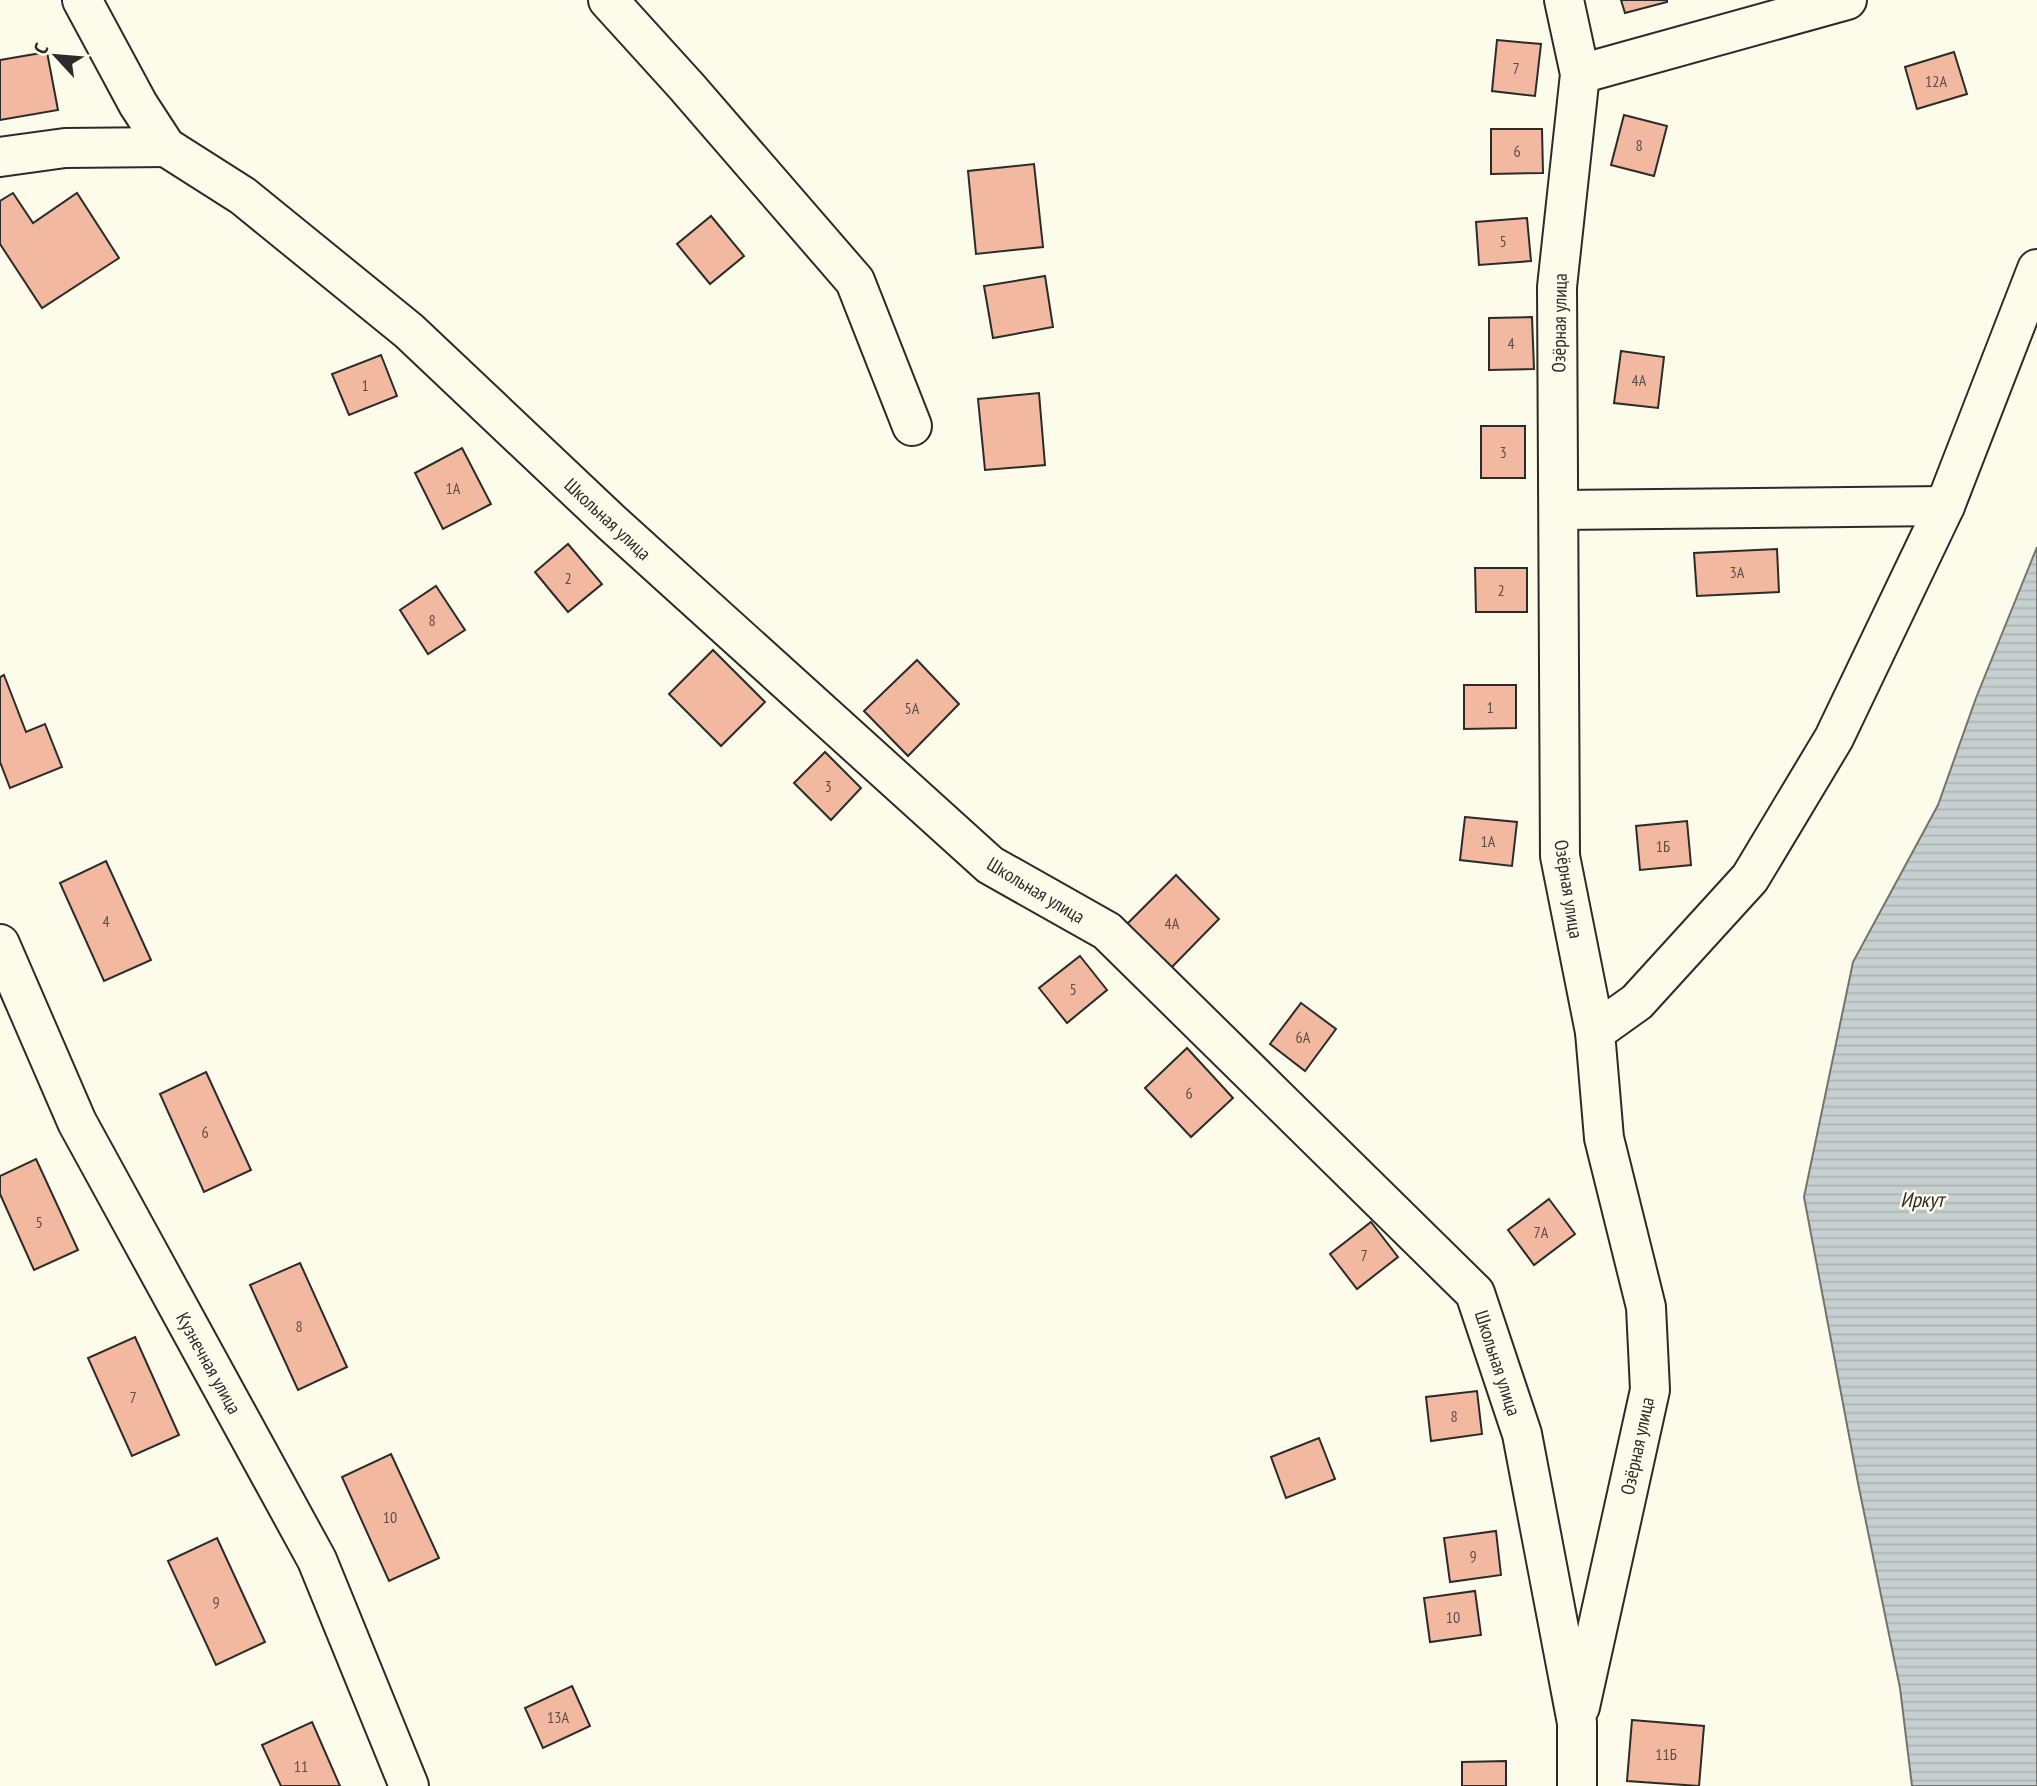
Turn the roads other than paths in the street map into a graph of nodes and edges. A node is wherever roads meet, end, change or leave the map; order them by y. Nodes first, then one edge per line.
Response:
1 (82, 0) edge
2 (608, 0) edge
3 (1564, 0) edge
4 (1847, 0) edge
5 (1580, 74) junction
6 (166, 147) junction
7 (0, 157) edge
8 (2037, 269) edge
9 (912, 426) dead end
10 (1945, 506) junction
11 (1559, 510) junction
12 (0, 944) edge
13 (1595, 1032) junction
14 (1577, 1723) junction
15 (409, 1786) edge
16 (1577, 1786) edge

1 - 6 street
2 - 9 street
3 - 5 street, Озёрная улица
4 - 5 street
5 - 11 street, Озёрная улица
6 - 7 street
6 - 14 street, Школьная улица
8 - 10 street
10 - 11 street
10 - 13 street
11 - 13 street, Озёрная улица
12 - 15 street, Кузнечная улица
13 - 14 street, Озёрная улица
14 - 16 street, Школьная улица

